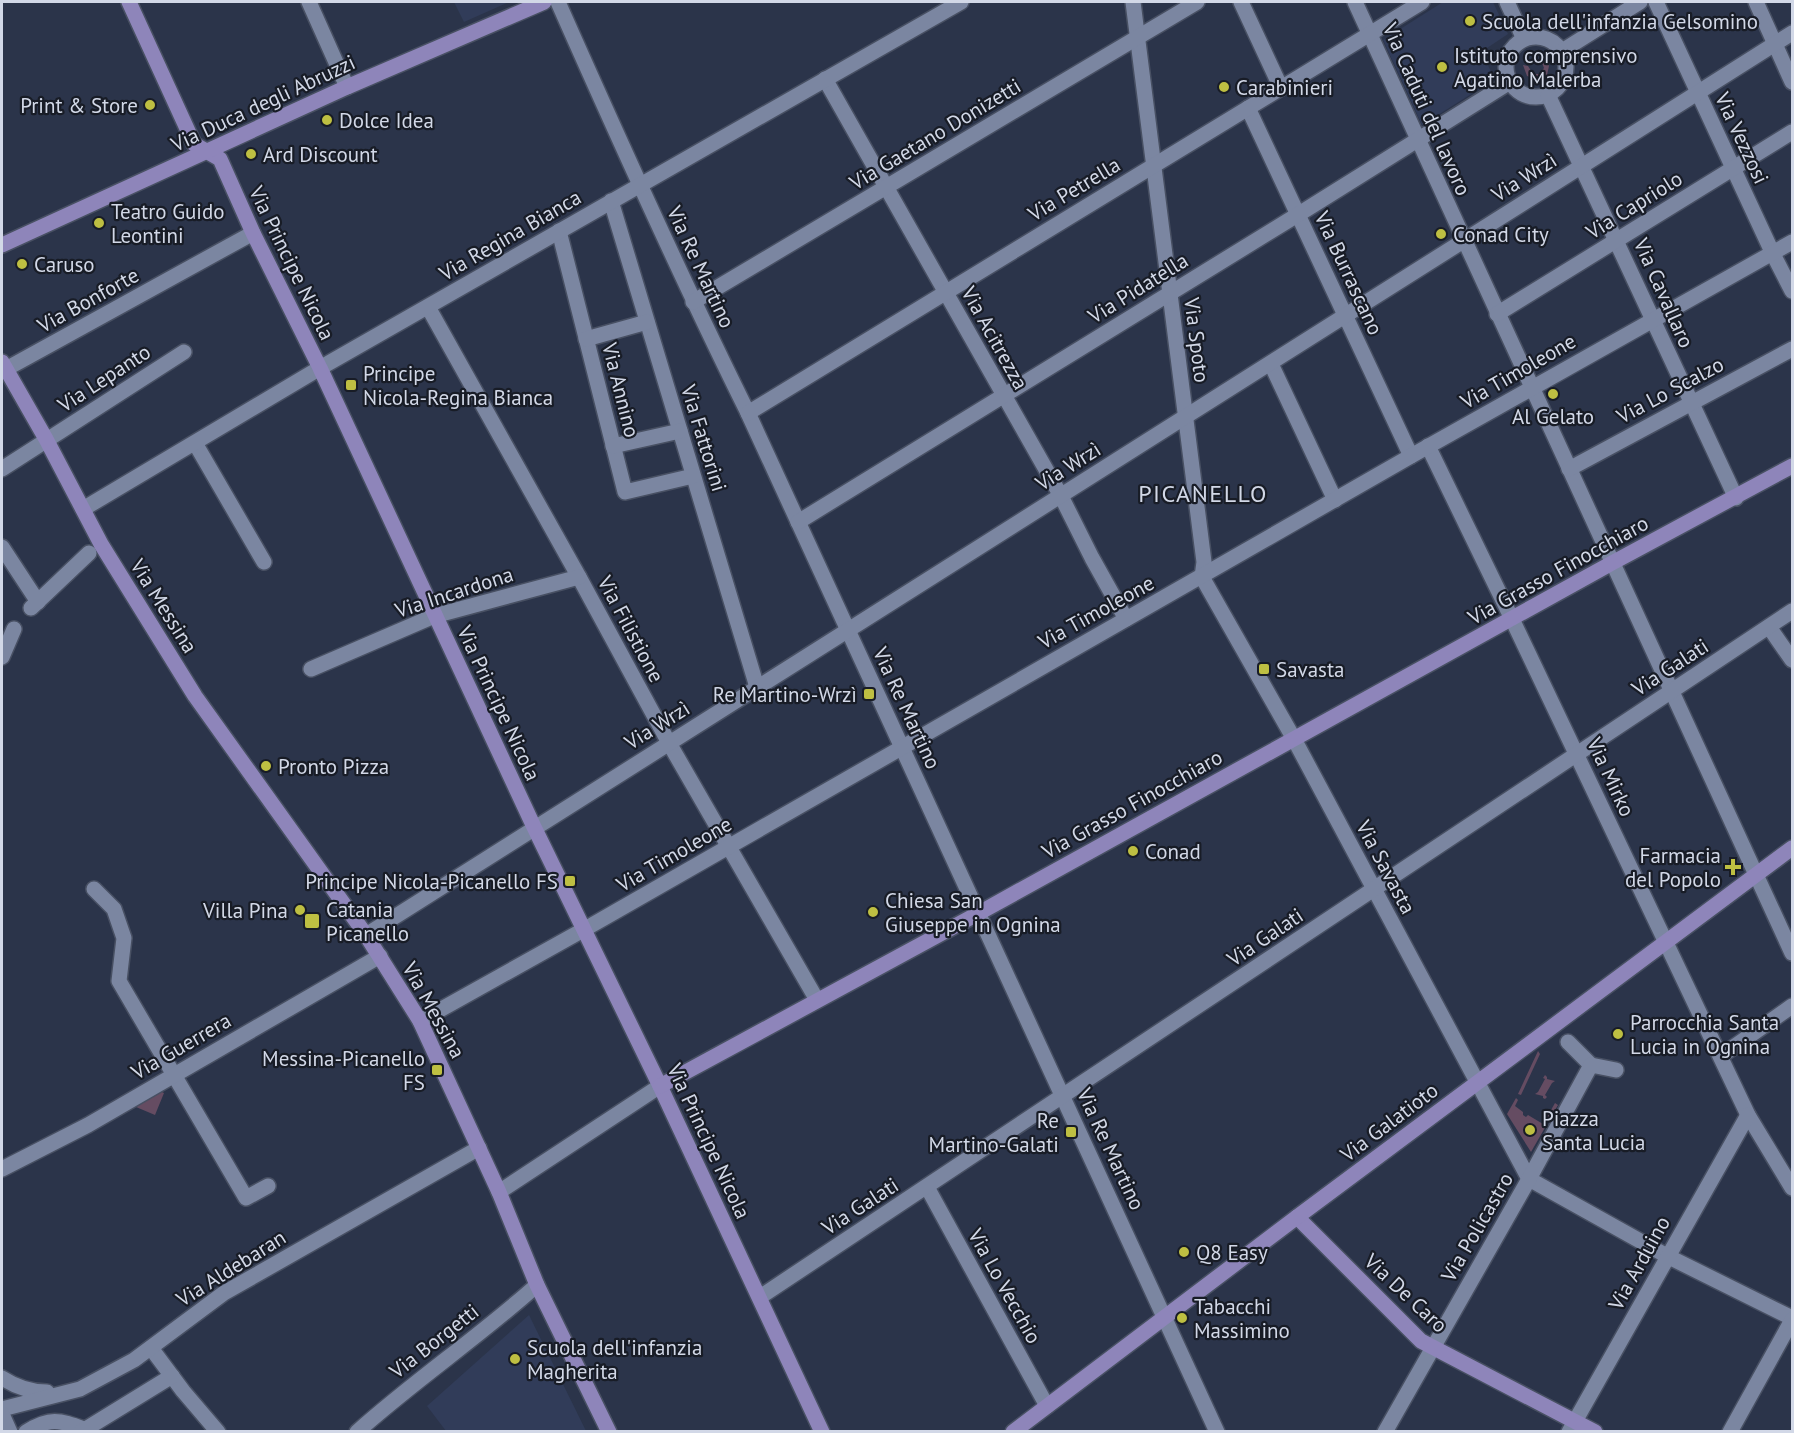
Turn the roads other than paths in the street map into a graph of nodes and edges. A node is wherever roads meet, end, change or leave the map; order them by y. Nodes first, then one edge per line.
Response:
1 (129, 2) edge
2 (309, 2) edge
3 (544, 2) edge
4 (558, 2) edge
5 (961, 2) edge
6 (1133, 2) edge
7 (1197, 2) edge
8 (1241, 2) edge
9 (1354, 2) edge
10 (1422, 2) edge
11 (1507, 2) edge
12 (1640, 2) edge
13 (1656, 2) edge
14 (1756, 2) edge
15 (1370, 33) junction
16 (1521, 33) junction
17 (1792, 33) edge
18 (1138, 37) junction
19 (1775, 44) junction
20 (1568, 47) junction
21 (825, 79) junction
22 (1792, 82) edge
23 (1505, 85) junction
24 (347, 87) junction
25 (1281, 88) junction
26 (1698, 93) junction
27 (1551, 100) junction
28 (1248, 108) junction
29 (1792, 132) edge
30 (1417, 140) junction
31 (208, 152) junction
32 (1155, 165) junction
33 (1582, 166) junction
34 (1733, 169) junction
35 (639, 185) junction
36 (886, 187) junction
37 (611, 201) junction
38 (1299, 214) junction
39 (559, 231) junction
40 (253, 232) junction
41 (1617, 239) junction
42 (1463, 241) junction
43 (1792, 242) edge
44 (2, 245) edge
45 (1773, 254) junction
46 (1792, 291) edge
47 (945, 292) junction
48 (1170, 292) junction
49 (693, 302) junction
50 (428, 308) junction
51 (1497, 314) junction
52 (1346, 316) junction
53 (1653, 319) junction
54 (647, 322) junction
55 (586, 339) junction
56 (1792, 348) edge
57 (184, 352) dead end
58 (1271, 364) junction
59 (4, 366) edge
60 (320, 368) junction
61 (1531, 387) junction
62 (1003, 395) junction
63 (1691, 402) junction
64 (748, 413) junction
65 (1186, 417) junction
66 (680, 430) junction
67 (46, 440) junction
68 (195, 443) junction
69 (613, 446) junction
70 (1428, 446) junction
71 (1411, 456) junction
72 (1792, 466) edge
73 (1569, 469) junction
74 (2, 470) edge
75 (693, 476) junction
76 (1060, 496) junction
77 (1737, 498) junction
78 (1335, 500) junction
79 (83, 509) junction
80 (798, 522) junction
81 (2, 547) edge
82 (89, 553) dead end
83 (264, 562) dead end
84 (1612, 563) junction
85 (579, 577) junction
86 (1202, 577) junction
87 (32, 607) junction
88 (1792, 611) edge
89 (434, 616) junction
90 (1126, 618) junction
91 (1512, 619) junction
92 (1769, 627) junction
93 (848, 630) junction
94 (2, 657) edge
95 (1792, 660) edge
96 (311, 669) dead end
97 (757, 687) junction
98 (1671, 691) junction
99 (1294, 739) junction
100 (669, 743) junction
101 (901, 747) junction
102 (1576, 754) junction
103 (534, 827) junction
104 (728, 847) junction
105 (1792, 848) edge
106 (1756, 875) junction
107 (1374, 889) junction
108 (94, 890) dead end
109 (979, 913) junction
110 (585, 929) junction
111 (366, 935) junction
112 (1666, 944) junction
113 (1792, 953) edge
114 (380, 956) junction
115 (817, 1000) junction
116 (1792, 1006) edge
117 (420, 1021) junction
118 (1568, 1042) dead end
119 (1721, 1056) junction
120 (1591, 1065) junction
121 (1616, 1070) dead end
122 (174, 1074) junction
123 (1478, 1082) junction
124 (660, 1086) junction
125 (1063, 1096) junction
126 (1748, 1116) junction
127 (479, 1148) junction
128 (2, 1169) edge
129 (1529, 1179) junction
130 (268, 1186) dead end
131 (927, 1187) junction
132 (1792, 1188) edge
133 (499, 1192) junction
134 (1297, 1216) junction
135 (1667, 1256) junction
136 (537, 1285) junction
137 (760, 1297) junction
138 (1164, 1317) junction
139 (1792, 1319) edge
140 (152, 1348) junction
141 (1432, 1348) junction
142 (172, 1376) junction
143 (2, 1378) edge
144 (80, 1389) junction
145 (1047, 1406) junction
146 (2, 1409) edge
147 (2, 1414) edge
148 (1572, 1426) edge
149 (83, 1430) edge
150 (10, 1431) edge
151 (26, 1431) edge
152 (218, 1431) edge
153 (357, 1431) edge
154 (609, 1431) edge
155 (822, 1431) edge
156 (1013, 1431) edge
157 (1217, 1431) edge
158 (1385, 1431) edge
159 (1595, 1431) edge
160 (1730, 1431) edge

1 - 31 main road, Via Principe Nicola
2 - 24 street
3 - 24 main road, Via Duca degli Abruzzi
4 - 35 street, Via Re Martino
5 - 21 street, Via Regina Bianca
6 - 18 street, Via Spoto
7 - 18 street, Via Gaetano Donizetti
8 - 25 street
9 - 15 street, Via Caduti del lavoro
10 - 15 street, Via Petrella
11 - 16 street
12 - 20 street
13 - 26 street, Via Vezzosi
14 - 19 street
15 - 25 street, Via Petrella
15 - 30 street, Via Caduti del lavoro
16 - 20 street
16 - 23 street
17 - 19 street, Via Wrzì
18 - 32 street, Via Spoto
18 - 36 street, Via Gaetano Donizetti
19 - 22 street
19 - 26 street, Via Wrzì
20 - 27 street
21 - 35 street, Via Regina Bianca
21 - 36 street, Via Acitrezza
23 - 27 street
23 - 30 street, Via Pidatella
24 - 31 main road, Via Duca degli Abruzzi
25 - 28 street, Via Petrella
26 - 33 street, Via Wrzì
26 - 34 street, Via Vezzosi
27 - 33 street, Via Cavallaro
28 - 32 street, Via Petrella
28 - 38 street, Via Burrascano
29 - 34 street, Via Capriolo
30 - 38 street, Via Pidatella
30 - 42 street, Via Caduti del lavoro
31 - 40 main road, Via Principe Nicola
31 - 44 main road, Via Duca degli Abruzzi
32 - 47 street, Via Petrella
32 - 48 street, Via Spoto
33 - 41 street, Via Cavallaro
33 - 42 street, Via Wrzì
34 - 41 street, Via Capriolo
34 - 45 street, Via Vezzosi
35 - 37 street, Via Regina Bianca
35 - 49 street, Via Re Martino
36 - 47 street, Via Acitrezza
36 - 49 street, Via Gaetano Donizetti
37 - 39 street, Via Regina Bianca
37 - 54 street, Via Fattorini
38 - 48 street, Via Pidatella
38 - 52 street, Via Burrascano
39 - 50 street, Via Regina Bianca
39 - 55 street, Via Annino
40 - 59 street, Via Bonforte
40 - 60 main road, Via Principe Nicola
41 - 51 street, Via Capriolo
41 - 53 street, Via Cavallaro
42 - 51 street, Via Caduti del lavoro
42 - 52 street, Via Wrzì
43 - 45 street, Via Timoleone
45 - 46 street, Via Vezzosi
45 - 53 street, Via Timoleone
47 - 62 street, Via Acitrezza
47 - 64 street, Via Petrella
48 - 62 street, Via Pidatella
48 - 65 street, Via Spoto
49 - 64 street, Via Re Martino
50 - 60 street, Via Regina Bianca
50 - 85 street, Via Filistione
51 - 61 street, Via Caduti del lavoro
52 - 58 street, Via Wrzì
52 - 71 street, Via Burrascano
53 - 61 street, Via Timoleone
53 - 63 street, Via Cavallaro
54 - 55 street
54 - 66 street, Via Fattorini
55 - 69 street, Via Annino
56 - 63 street, Via Lo Scalzo
57 - 67 street, Via Lepanto
58 - 65 street, Via Wrzì
58 - 78 street
59 - 67 main road, Via Messina
60 - 68 street, Via Regina Bianca
60 - 89 main road, Via Principe Nicola
61 - 70 street, Via Timoleone
61 - 73 street, Via Caduti del lavoro
62 - 76 street, Via Acitrezza
62 - 80 street, Via Pidatella
63 - 73 street, Via Lo Scalzo
63 - 77 street, Via Cavallaro
64 - 80 street, Via Re Martino
65 - 76 street, Via Wrzì
65 - 86 street, Via Spoto
66 - 69 street
66 - 75 street, Via Fattorini
67 - 74 street, Via Lepanto
67 - 79 main road, Via Messina
68 - 79 street, Via Regina Bianca
68 - 83 street
69 - 75 street, Via Annino
70 - 71 street, Via Timoleone
70 - 91 street, Via Mirko
71 - 78 street, Via Timoleone
72 - 77 main road, Via Grasso Finocchiaro
73 - 84 street, Via Caduti del lavoro
75 - 97 street, Via Fattorini
76 - 90 street, Via Acitrezza
76 - 93 street, Via Wrzì
77 - 84 main road, Via Grasso Finocchiaro
78 - 86 street, Via Timoleone
79 - 111 main road, Via Messina
80 - 93 street, Via Re Martino
81 - 87 street
82 - 87 street
84 - 91 main road, Via Grasso Finocchiaro
84 - 98 street, Via Caduti del lavoro
85 - 89 street, Via Incardona
85 - 100 street, Via Filistione
86 - 90 street, Via Timoleone
86 - 99 street, Via Savasta
87 - 94 street
88 - 92 street, Via Galati
89 - 96 street, Via Incardona
89 - 103 main road, Via Principe Nicola
90 - 101 street, Via Timoleone
91 - 99 main road, Via Grasso Finocchiaro
91 - 102 street, Via Mirko
92 - 95 street
92 - 98 street, Via Galati
93 - 97 street, Via Wrzì
93 - 101 street, Via Re Martino
97 - 100 street, Via Wrzì
98 - 102 street, Via Galati
98 - 106 street, Via Caduti del lavoro
99 - 107 street, Via Savasta
99 - 109 main road, Via Grasso Finocchiaro
100 - 103 street, Via Wrzì
100 - 104 street, Via Filistione
101 - 104 street, Via Timoleone
101 - 109 street, Via Re Martino
102 - 107 street, Via Galati
102 - 112 street, Via Mirko
103 - 110 main road, Via Principe Nicola
103 - 111 street, Via Wrzì
104 - 110 street, Via Timoleone
104 - 115 street, Via Filistione
105 - 106 main road, Via Galatioto
106 - 112 main road, Via Galatioto
106 - 113 street, Via Caduti del lavoro
107 - 123 street, Via Savasta
107 - 125 street, Via Galati
108 - 122 street
109 - 115 main road, Via Grasso Finocchiaro
109 - 125 street, Via Re Martino
110 - 117 street, Via Timoleone
110 - 124 main road, Via Principe Nicola
111 - 114 main road, Via Messina
112 - 119 street, Via Mirko
112 - 123 main road, Via Galatioto
114 - 117 main road, Via Messina
114 - 122 street, Via Guerrera
115 - 124 main road, Via Grasso Finocchiaro
116 - 119 street
117 - 127 main road, Via Messina
118 - 120 street
119 - 126 street, Via Mirko
120 - 121 street
120 - 129 street, Via Policastro
122 - 128 street, Via Guerrera
122 - 130 street
123 - 129 street, Via Savasta
123 - 134 main road, Via Galatioto
124 - 133 street, Via Grasso Finocchiaro
124 - 137 main road, Via Principe Nicola
125 - 131 street, Via Galati
125 - 138 street, Via Re Martino
126 - 132 street, Via Mirko
126 - 135 street, Via Arduino
127 - 133 main road, Via Messina
127 - 140 street, Via Aldebaran
129 - 135 street
129 - 141 street, Via Policastro
131 - 137 street, Via Galati
131 - 145 street, Via Lo Vecchio
133 - 136 main road, Via Messina
134 - 138 main road, Via Galatioto
134 - 141 main road, Via De Caro
135 - 139 street
135 - 148 street, Via Arduino
136 - 153 street, Via Borgetti
136 - 154 main road, Via Messina
137 - 155 main road, Via Principe Nicola
138 - 145 main road, Via Galatioto
138 - 157 street, Via Re Martino
139 - 160 street
140 - 142 street
140 - 144 street, Via Aldebaran
141 - 148 main road, Via De Caro
141 - 158 street, Via Policastro
142 - 149 street
142 - 152 street
143 - 144 street
144 - 146 street, Via Aldebaran
145 - 156 main road, Via Galatioto
147 - 150 street
148 - 159 main road, Via De Caro
149 - 151 street

